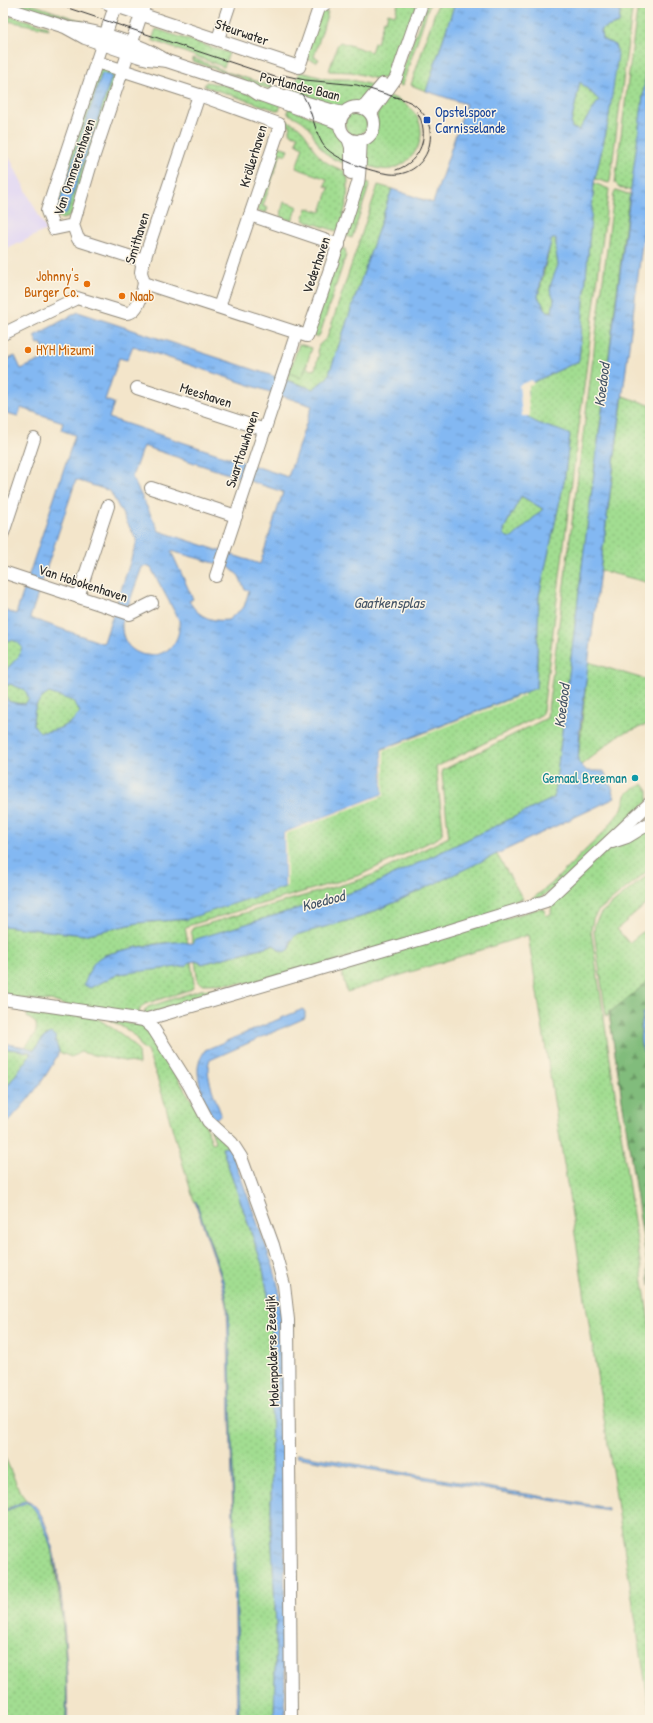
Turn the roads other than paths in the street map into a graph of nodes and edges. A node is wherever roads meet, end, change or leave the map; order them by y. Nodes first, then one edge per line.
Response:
1 (230, 3) edge
2 (326, 3) edge
3 (422, 3) edge
4 (113, 4) edge
5 (3, 7) edge
6 (143, 9) edge
7 (9, 12) edge
8 (218, 39) junction
9 (104, 40) junction
10 (130, 49) junction
11 (97, 62) junction
12 (123, 70) junction
13 (249, 88) junction
14 (199, 95) junction
15 (367, 110) junction
16 (344, 113) junction
17 (340, 124) junction
18 (348, 138) junction
19 (361, 140) junction
20 (353, 192) junction
21 (250, 215) junction
22 (72, 225) junction
23 (339, 245) junction
24 (144, 261) junction
25 (144, 283) junction
26 (219, 307) junction
27 (297, 332) junction
28 (3, 334) edge
29 (137, 388) dead end
30 (265, 430) junction
31 (34, 439) dead end
32 (151, 488) dead end
33 (108, 506) dead end
34 (236, 516) junction
35 (3, 533) edge
36 (3, 572) edge
37 (218, 572) dead end
38 (78, 597) junction
39 (152, 603) dead end
40 (650, 803) edge
41 (650, 823) edge
42 (609, 843) junction
43 (3, 999) edge
44 (144, 1020) junction
45 (291, 1720) edge

1 - 8 street
2 - 8 street, Steurwater
3 - 15 street
4 - 6 street, Steurwater
4 - 9 street, Van Ommerenhaven
5 - 7 street, Portlandse Baan
6 - 8 street, Steurwater
6 - 10 street, Van Ommerenhaven
7 - 9 street, Portlandse Baan
9 - 10 street, Portlandse Baan
9 - 11 street, Van Ommerenhaven
10 - 12 street, Van Ommerenhaven
10 - 13 street, Portlandse Baan
11 - 12 street
11 - 22 street, Van Ommerenhaven
12 - 14 street, Kröllerhaven
12 - 22 street, Van Ommerenhaven
13 - 16 street, Portlandse Baan
13 - 17 street, Portlandse Baan
14 - 21 street, Kröllerhaven
14 - 24 street, Smithaven
15 - 16 street
15 - 19 street
16 - 17 street
17 - 18 street
18 - 19 street
18 - 20 street, Vederhaven
19 - 20 street, Vederhaven
20 - 23 street, Vederhaven
21 - 23 street
21 - 26 street, Kröllerhaven
22 - 24 street
23 - 27 street, Vederhaven
24 - 25 street, Smithaven
25 - 26 street, Smithaven
25 - 28 street
26 - 27 street, Smithaven
27 - 30 street, Swarttouwhaven
29 - 30 street, Meeshaven
30 - 34 street, Swarttouwhaven
31 - 35 street
32 - 34 street
33 - 38 street
34 - 37 street, Swarttouwhaven
36 - 38 street, Van Hobokenhaven
38 - 39 street, Van Hobokenhaven
40 - 42 street
41 - 42 street
42 - 44 street
43 - 44 street
44 - 45 street, Molenpolderse Zeedijk

